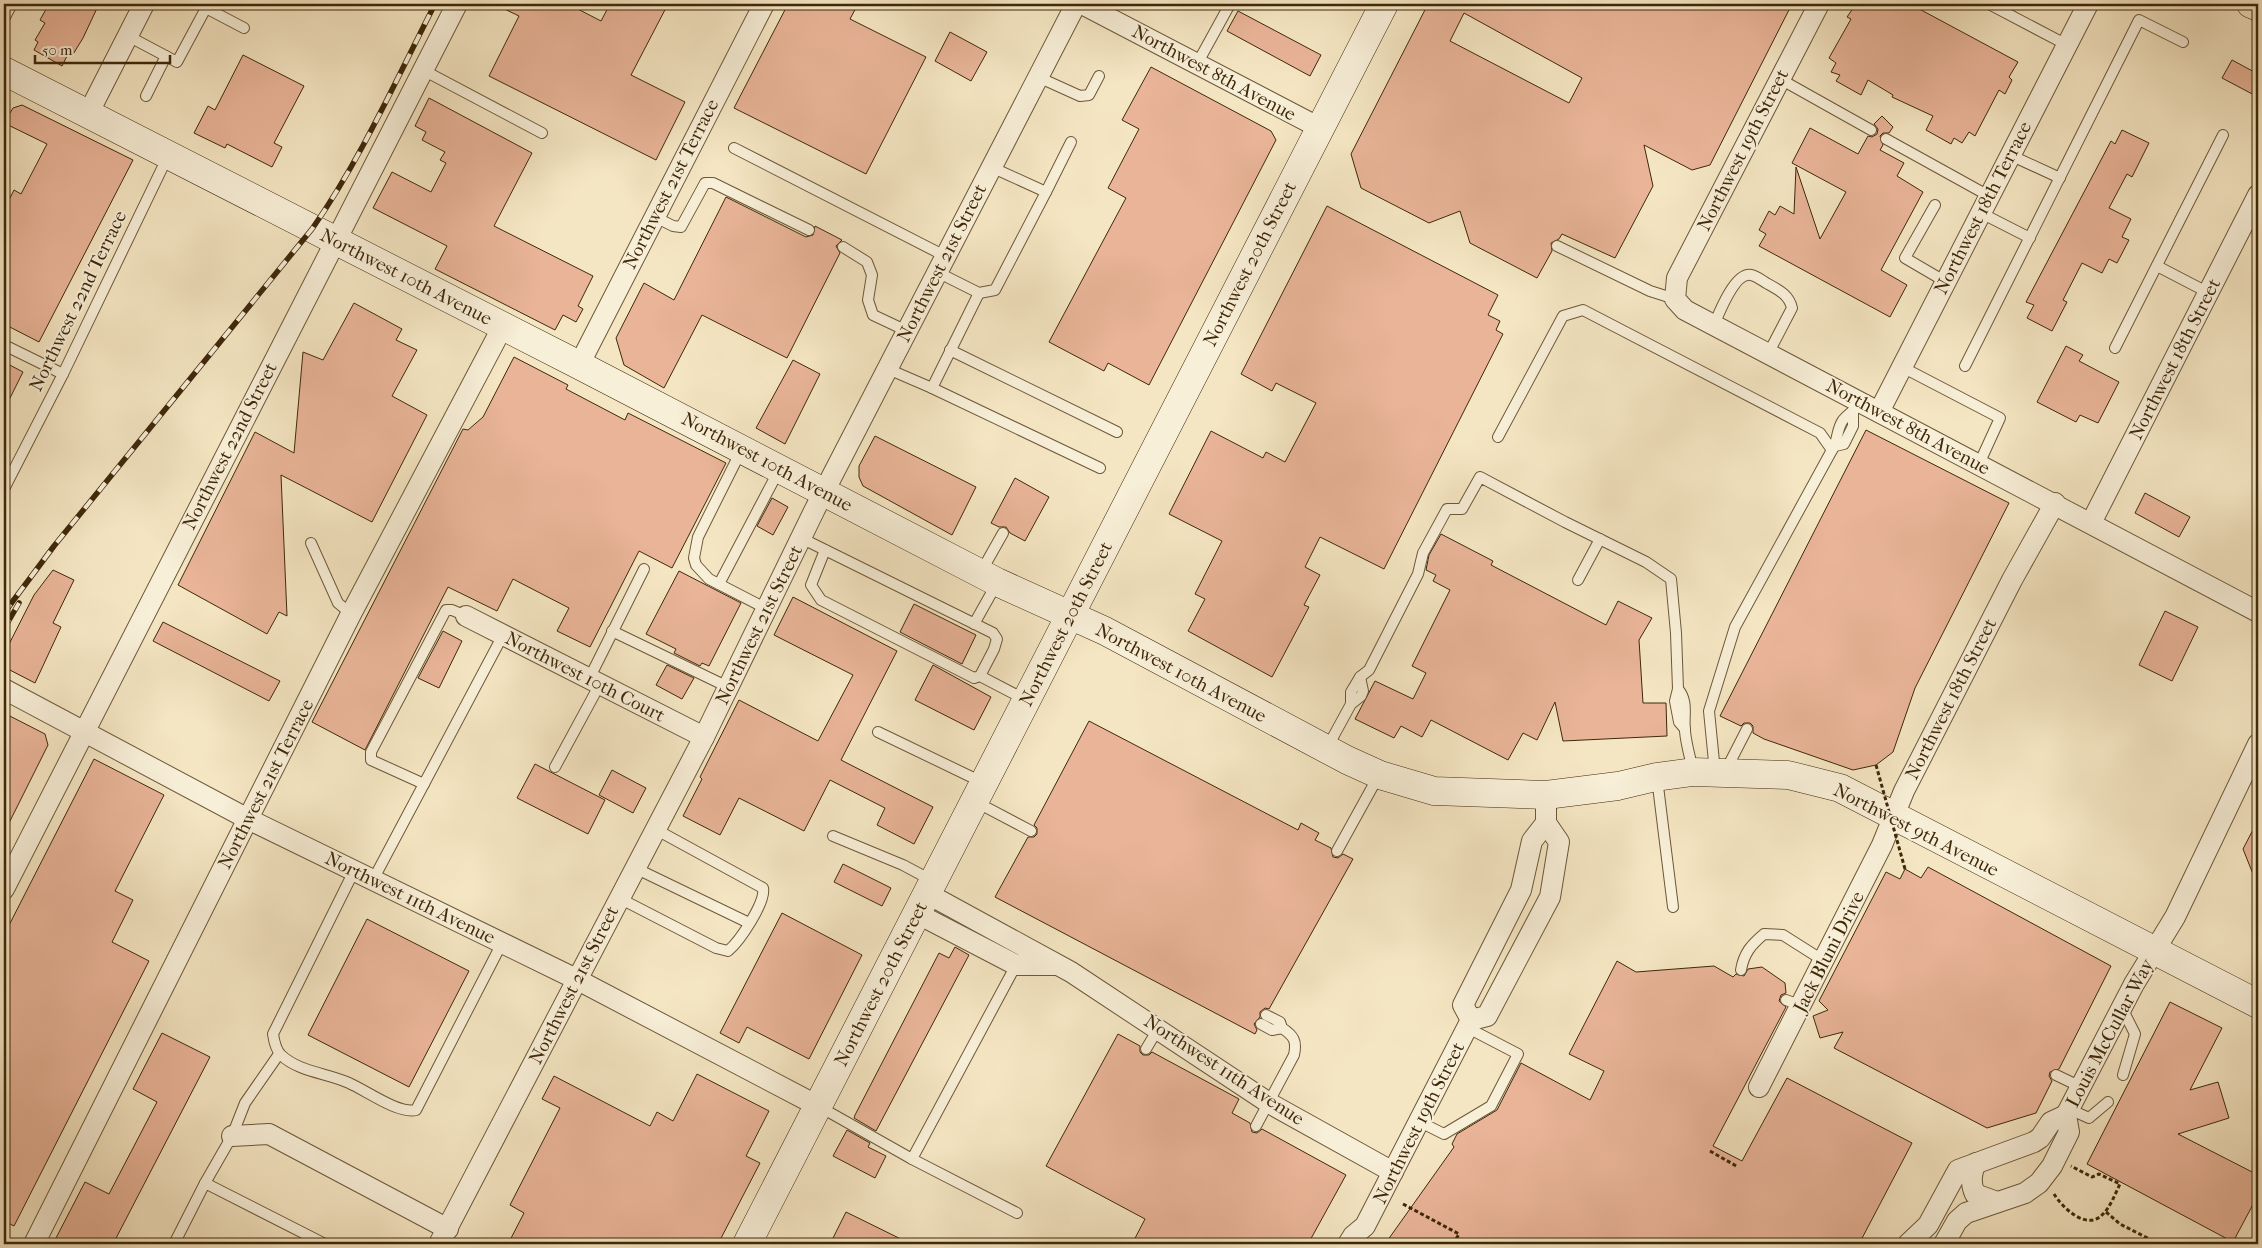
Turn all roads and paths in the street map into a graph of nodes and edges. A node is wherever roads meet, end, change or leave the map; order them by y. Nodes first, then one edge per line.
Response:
1 (12, 4) edge
2 (144, 4) edge
3 (457, 4) edge
4 (764, 4) edge
5 (1076, 4) edge
6 (1082, 4) edge
7 (1230, 4) edge
8 (1384, 4) edge
9 (1819, 4) edge
10 (1989, 4) edge
11 (2088, 4) edge
12 (2251, 4) edge
13 (2258, 8) edge
14 (4, 19) edge
15 (244, 28) dead end
16 (128, 36) junction
17 (2183, 42) dead end
18 (2067, 45) junction
19 (166, 56) junction
20 (1197, 64) junction
21 (423, 70) junction
22 (1099, 76) dead end
23 (1038, 77) junction
24 (6, 78) edge
25 (1780, 79) junction
26 (146, 96) dead end
27 (88, 114) junction
28 (1320, 128) junction
29 (1871, 130) dead end
30 (542, 133) dead end
31 (2223, 135) dead end
32 (1886, 139) dead end
33 (1071, 142) dead end
34 (734, 148) dead end
35 (168, 155) junction
36 (2010, 155) junction
37 (991, 168) junction
38 (2060, 178) junction
39 (1046, 192) junction
40 (2258, 196) edge
41 (1935, 205) dead end
42 (1985, 205) junction
43 (654, 217) junction
44 (809, 230) dead end
45 (2030, 238) junction
46 (335, 240) junction
47 (1558, 246) dead end
48 (843, 247) dead end
49 (941, 264) junction
50 (2157, 266) junction
51 (1946, 282) junction
52 (979, 293) junction
53 (2209, 293) junction
54 (1675, 298) junction
55 (1714, 325) junction
56 (503, 326) junction
57 (907, 331) junction
58 (4, 345) edge
59 (2115, 348) dead end
60 (950, 350) junction
61 (1768, 354) junction
62 (579, 365) junction
63 (1965, 366) dead end
64 (1902, 367) junction
65 (888, 369) junction
66 (63, 374) junction
67 (932, 388) junction
68 (1857, 408) junction
69 (1879, 412) junction
70 (1117, 432) dead end
71 (1498, 437) dead end
72 (1833, 448) junction
73 (742, 449) junction
74 (1978, 464) junction
75 (1100, 468) dead end
76 (780, 469) junction
77 (4, 488) edge
78 (824, 493) junction
79 (2055, 504) junction
80 (2091, 523) junction
81 (1003, 533) dead end
82 (801, 538) junction
83 (1600, 540) junction
84 (311, 543) dead end
85 (825, 550) junction
86 (644, 569) dead end
87 (989, 578) junction
88 (1578, 580) dead end
89 (719, 584) junction
90 (767, 609) junction
91 (2258, 612) edge
92 (351, 614) junction
93 (466, 616) joint
94 (1070, 616) junction
95 (974, 624) junction
96 (612, 632) junction
97 (504, 635) junction
98 (980, 676) junction
99 (595, 682) junction
100 (728, 688) junction
101 (4, 689) edge
102 (1027, 700) junction
103 (1747, 729) dead end
104 (84, 732) junction
105 (878, 732) dead end
106 (704, 737) junction
107 (2258, 744) edge
108 (1327, 749) junction
109 (1876, 765) dead end
110 (555, 767) dead end
111 (1711, 773) junction
112 (1380, 774) junction
113 (1656, 777) junction
114 (424, 784) junction
115 (980, 793) junction
116 (1546, 795) junction
117 (1894, 816) junction
118 (248, 819) junction
119 (1546, 823) junction
120 (655, 829) junction
121 (1031, 831) dead end
122 (832, 836) dead end
123 (1337, 851) dead end
124 (635, 868) junction
125 (1905, 870) dead end
126 (354, 871) junction
127 (373, 880) junction
128 (4, 889) edge
129 (926, 896) junction
130 (619, 898) junction
131 (1673, 907) dead end
132 (749, 923) junction
133 (502, 943) junction
134 (2154, 951) junction
135 (1824, 961) junction
136 (1016, 965) junction
137 (1057, 965) junction
138 (1741, 970) dead end
139 (576, 979) junction
140 (2258, 1004) edge
141 (2122, 1008) junction
142 (1263, 1019) dead end
143 (1470, 1024) junction
144 (1158, 1028) junction
145 (1146, 1049) dead end
146 (279, 1054) junction
147 (2056, 1075) dead end
148 (2124, 1075) dead end
149 (1759, 1087) dead end
150 (2080, 1088) junction
151 (2108, 1102) dead end
152 (1269, 1103) junction
153 (818, 1106) junction
154 (2068, 1112) junction
155 (1420, 1122) junction
156 (1256, 1126) dead end
157 (232, 1136) junction
158 (1710, 1152) dead end
159 (912, 1159) junction
160 (1976, 1163) junction
161 (2064, 1163) dead end
162 (1738, 1167) dead end
163 (1394, 1172) junction
164 (205, 1183) junction
165 (2053, 1191) dead end
166 (1997, 1202) junction
167 (1403, 1204) dead end
168 (2106, 1212) junction
169 (1017, 1213) dead end
170 (1367, 1235) edge
171 (443, 1237) edge
172 (34, 1244) edge
173 (174, 1244) edge
174 (325, 1244) edge
175 (747, 1244) edge
176 (1348, 1244) edge
177 (1454, 1244) edge
178 (1908, 1244) edge
179 (1944, 1244) edge
180 (2159, 1244) edge

1 - 14 lane
2 - 16 street
3 - 21 street, Northwest 22nd Street
4 - 43 street, Northwest 21st Terrace
5 - 23 street, Northwest 21st Street
6 - 20 street, Northwest 8th Avenue
7 - 20 lane
8 - 28 street, Northwest 20th Street
9 - 25 street, Northwest 19th Street
10 - 18 lane
11 - 18 street, Northwest 18th Terrace
12 - 13 main road
15 - 19 lane
16 - 19 lane
16 - 27 street
17 - 38 lane
18 - 36 street, Northwest 18th Terrace
19 - 26 lane
20 - 28 street, Northwest 8th Avenue
21 - 30 lane
21 - 46 street, Northwest 22nd Street
22 - 23 lane
23 - 37 street, Northwest 21st Street
24 - 27 street, Northwest 10th Avenue
25 - 29 lane
25 - 54 street, Northwest 19th Street
27 - 35 street, Northwest 10th Avenue
28 - 94 street, Northwest 20th Street
31 - 50 lane
32 - 42 lane
33 - 39 lane
34 - 49 lane
35 - 46 street, Northwest 10th Avenue
35 - 66 lane, Northwest 22nd Terrace
36 - 38 lane
36 - 42 street, Northwest 18th Terrace
37 - 39 lane
37 - 49 street, Northwest 21st Street
38 - 45 lane
39 - 52 lane
40 - 53 street, Northwest 18th Street
41 - 51 lane
42 - 45 lane
42 - 51 street, Northwest 18th Terrace
43 - 44 lane
43 - 62 street, Northwest 21st Terrace
45 - 63 lane
46 - 56 street, Northwest 10th Avenue
46 - 104 street, Northwest 22nd Street
47 - 54 lane, Northwest 8th Avenue
48 - 57 lane
49 - 52 lane
49 - 57 street, Northwest 21st Street
50 - 53 lane
50 - 59 lane
51 - 64 street, Northwest 18th Terrace
52 - 60 lane
53 - 80 street, Northwest 18th Street
54 - 55 street, Northwest 8th Avenue
55 - 61 street, Northwest 8th Avenue
55 - 61 lane
56 - 62 street, Northwest 10th Avenue
56 - 92 street, Northwest 21st Terrace
57 - 65 street, Northwest 21st Street
58 - 66 lane
60 - 67 lane
60 - 70 lane
61 - 68 street, Northwest 8th Avenue
62 - 73 street, Northwest 10th Avenue
64 - 69 street, Northwest 18th Terrace
64 - 74 lane
65 - 67 lane
65 - 78 street, Northwest 21st Street
66 - 77 lane, Northwest 22nd Terrace
67 - 75 lane
68 - 69 street, Northwest 8th Avenue
68 - 72 lane
69 - 74 street, Northwest 8th Avenue
71 - 72 lane
72 - 111 lane
73 - 76 street, Northwest 10th Avenue
73 - 89 lane
74 - 79 street, Northwest 8th Avenue
76 - 78 street, Northwest 10th Avenue
76 - 89 lane
78 - 82 street, Northwest 21st Street
78 - 87 street, Northwest 10th Avenue
79 - 80 street, Northwest 8th Avenue
79 - 117 street, Northwest 18th Street
80 - 91 street, Northwest 8th Avenue
81 - 87 lane
82 - 85 lane
82 - 90 street, Northwest 21st Street
83 - 88 lane
83 - 108 lane
83 - 111 lane
84 - 92 lane
85 - 95 lane
85 - 98 lane
86 - 96 lane
87 - 94 street, Northwest 10th Avenue
87 - 95 lane
89 - 90 lane
90 - 100 street, Northwest 21st Street
92 - 118 street, Northwest 21st Terrace
93 - 97 street, Northwest 10th Court
93 - 114 lane
94 - 102 street, Northwest 20th Street
94 - 108 street, Northwest 10th Avenue
95 - 98 lane
96 - 99 lane
96 - 100 lane
97 - 99 street, Northwest 10th Court
97 - 114 lane
98 - 102 lane
99 - 106 street, Northwest 10th Court
99 - 110 lane
100 - 106 street, Northwest 21st Street
101 - 104 street, Northwest 11th Avenue
102 - 115 street, Northwest 20th Street
103 - 111 lane
104 - 118 street, Northwest 11th Avenue
104 - 128 street, Northwest 22nd Street
105 - 115 lane
106 - 120 street, Northwest 21st Street
107 - 134 street, Louis McCullar Way
108 - 112 street, Northwest 10th Avenue
109 - 125 path, bridge
111 - 113 street, Northwest 9th Avenue
111 - 117 street, Northwest 9th Avenue
112 - 116 street, Northwest 10th Avenue
112 - 123 lane
113 - 116 street, Northwest 9th Avenue
113 - 131 lane
114 - 127 lane
115 - 121 lane
115 - 129 street, Northwest 20th Street
116 - 119 street, Northwest 19th Street
117 - 134 street, Northwest 9th Avenue
117 - 135 street, Jack Bluni Drive
118 - 126 street, Northwest 11th Avenue
118 - 172 street, Northwest 21st Terrace
119 - 143 street, Northwest 19th Street
119 - 143 street, Northwest 19th Street
120 - 124 street, Northwest 21st Street
120 - 132 lane
122 - 129 lane
124 - 130 street, Northwest 21st Street
124 - 132 lane
126 - 127 street, Northwest 11th Avenue
126 - 146 lane
127 - 133 street, Northwest 11th Avenue
129 - 136 street
129 - 137 street, Northwest 11th Avenue
129 - 153 street, Northwest 20th Street
130 - 132 lane
130 - 139 street, Northwest 21st Street
133 - 139 street, Northwest 11th Avenue
133 - 146 lane
134 - 140 street, Northwest 9th Avenue
134 - 141 street, Louis McCullar Way
135 - 138 lane
135 - 149 street, Jack Bluni Drive
136 - 137 street
136 - 159 lane
137 - 144 street, Northwest 11th Avenue
139 - 153 street, Northwest 11th Avenue
139 - 171 street, Northwest 21st Street
141 - 148 lane
141 - 150 street, Louis McCullar Way
142 - 152 lane
143 - 155 street, Northwest 19th Street
143 - 155 lane
144 - 145 lane
144 - 152 street, Northwest 11th Avenue
146 - 157 lane
147 - 150 lane
150 - 154 street, Louis McCullar Way
151 - 154 lane
152 - 156 lane
152 - 163 street, Northwest 11th Avenue
153 - 159 lane
153 - 175 street, Northwest 20th Street
154 - 160 street, Louis McCullar Way
154 - 166 street, Louis McCullar Way
155 - 163 street, Northwest 19th Street
157 - 164 lane
157 - 171 street
158 - 162 path
159 - 169 lane
160 - 166 street
160 - 178 street, Louis McCullar Way
161 - 168 path
163 - 170 street, Northwest 19th Street
164 - 173 lane
164 - 174 lane
165 - 168 path
166 - 179 street, Louis McCullar Way
167 - 177 path
168 - 180 path
170 - 176 street, Northwest 19th Street

